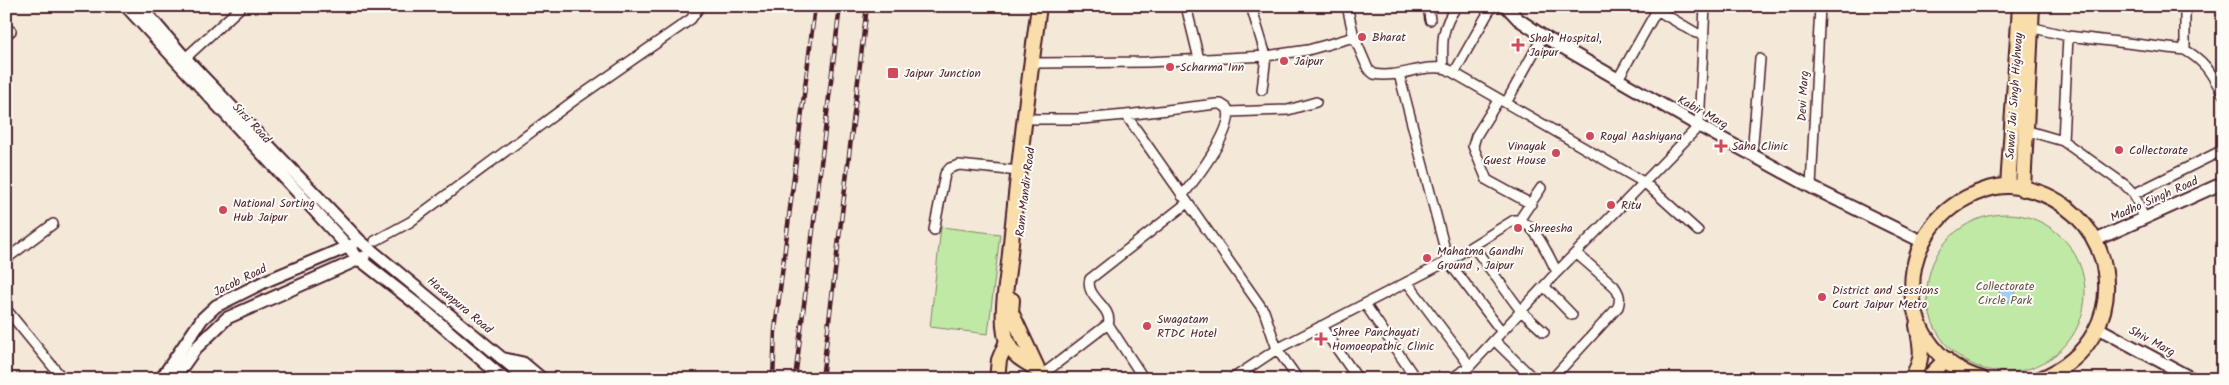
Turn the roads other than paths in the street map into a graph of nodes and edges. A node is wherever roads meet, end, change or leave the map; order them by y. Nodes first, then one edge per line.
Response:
1 (126, 6) edge
2 (140, 6) edge
3 (242, 6) edge
4 (1039, 6) edge
5 (1046, 6) edge
6 (1186, 6) edge
7 (1252, 6) edge
8 (1428, 6) edge
9 (1457, 6) edge
10 (1492, 6) edge
11 (1506, 6) edge
12 (1705, 6) edge
13 (1820, 6) edge
14 (2020, 6) edge
15 (2032, 6) edge
16 (2185, 6) edge
17 (699, 7) edge
18 (1349, 7) edge
19 (1653, 8) edge
20 (1430, 20) dead end
21 (2030, 27) junction
22 (1353, 34) junction
23 (1704, 34) junction
24 (1543, 36) junction
25 (2068, 36) junction
26 (2185, 50) junction
27 (1266, 56) junction
28 (1199, 59) junction
29 (1760, 59) dead end
30 (182, 61) junction
31 (1038, 63) junction
32 (1443, 68) junction
33 (1399, 74) junction
34 (1454, 74) junction
35 (1618, 79) junction
36 (1262, 90) dead end
37 (2223, 94) edge
38 (1503, 101) junction
39 (1316, 102) dead end
40 (1229, 112) junction
41 (1126, 115) junction
42 (1033, 119) junction
43 (1699, 126) junction
44 (2025, 130) junction
45 (2063, 141) junction
46 (2223, 150) edge
47 (1752, 155) junction
48 (1019, 171) junction
49 (1645, 183) junction
50 (2223, 183) edge
51 (2008, 186) junction
52 (1811, 187) junction
53 (1541, 188) dead end
54 (2023, 189) junction
55 (2134, 194) junction
56 (1184, 200) junction
57 (1531, 204) junction
58 (2144, 218) junction
59 (1520, 220) junction
60 (53, 224) dead end
61 (934, 230) dead end
62 (1698, 231) dead end
63 (2096, 240) junction
64 (360, 241) junction
65 (1922, 241) junction
66 (1473, 246) junction
67 (375, 247) junction
68 (347, 248) junction
69 (1576, 253) junction
70 (6, 259) edge
71 (359, 259) junction
72 (1448, 261) junction
73 (1557, 272) junction
74 (1408, 282) junction
75 (1544, 286) junction
76 (1365, 304) junction
77 (6, 309) edge
78 (1521, 310) junction
79 (1915, 310) junction
80 (1572, 315) dead end
81 (1108, 324) junction
82 (1321, 326) junction
83 (2098, 328) junction
84 (1502, 332) junction
85 (1544, 332) dead end
86 (1494, 340) junction
87 (1007, 341) junction
88 (1277, 349) junction
89 (503, 358) junction
90 (1946, 359) junction
91 (488, 365) junction
92 (1470, 366) junction
93 (1462, 371) junction
94 (1039, 372) edge
95 (524, 377) edge
96 (63, 379) edge
97 (161, 379) edge
98 (174, 379) edge
99 (494, 379) edge
100 (504, 379) edge
101 (542, 379) edge
102 (998, 379) edge
103 (1144, 379) edge
104 (1232, 379) edge
105 (1298, 379) edge
106 (1358, 379) edge
107 (1416, 379) edge
108 (1451, 379) edge
109 (1469, 379) edge
110 (1534, 379) edge
111 (1552, 379) edge
112 (1911, 379) edge
113 (1927, 379) edge
114 (1982, 379) edge
115 (2040, 379) edge
116 (2193, 379) edge

1 - 30 street, Sirsi Road
2 - 30 street, Sirsi Road
3 - 30 street
4 - 48 main road
5 - 31 main road, Ram Mandir Road
6 - 28 street
7 - 27 street
8 - 20 street
9 - 32 street
10 - 34 street
11 - 24 street, Kabir Marg
12 - 23 street
13 - 52 street, Devi Marg
14 - 51 main road, Sawai Jai Singh Highway
15 - 21 main road
16 - 26 street
17 - 67 street
18 - 22 street
19 - 23 street
19 - 35 street
21 - 25 street
21 - 44 main road
22 - 27 street
22 - 33 street
23 - 43 street
24 - 35 street, Kabir Marg
24 - 38 street
25 - 26 street
25 - 45 street
26 - 37 street
27 - 28 street
27 - 36 street
28 - 31 street
29 - 47 street
30 - 64 street, Sirsi Road
30 - 68 street, Sirsi Road
31 - 42 main road, Ram Mandir Road
32 - 33 street
32 - 34 street
33 - 72 street
34 - 38 street
35 - 43 street, Kabir Marg
38 - 49 street
38 - 57 street
39 - 40 street
40 - 41 street
40 - 56 street
41 - 42 street
41 - 56 street
42 - 94 main road, Ram Mandir Road
43 - 47 street, Kabir Marg
43 - 49 street
44 - 45 street
44 - 54 main road
45 - 55 street
46 - 55 street
47 - 52 street, Kabir Marg
48 - 61 street
48 - 87 main road
49 - 62 street
49 - 69 street
50 - 58 street, Madho Singh Road
51 - 54 main road
51 - 65 main road
52 - 65 street, Kabir Marg
53 - 57 street
54 - 63 main road
55 - 58 street
56 - 81 street
56 - 88 street
57 - 59 street
58 - 63 street, Madho Singh Road
59 - 66 street
59 - 73 street
60 - 70 street
63 - 83 main road
64 - 67 street, Sirsi Road
64 - 68 street, Jacob Road
65 - 79 main road
66 - 72 street
66 - 78 street
67 - 71 street
67 - 89 street, Hasanpura Road
68 - 71 street, Sirsi Road
68 - 97 street, Jacob Road
69 - 73 street
69 - 111 street
71 - 91 street, Sirsi Road
71 - 98 street
72 - 74 street
72 - 84 street
73 - 75 street
74 - 76 street
74 - 92 street
75 - 78 street
75 - 80 street
76 - 82 street
76 - 107 street
77 - 96 street
78 - 84 street
78 - 85 street
79 - 90 main road
79 - 112 main road
81 - 94 street
81 - 103 street
82 - 88 street
82 - 106 street
83 - 115 main road
83 - 116 street, Shiv Marg
84 - 86 street
86 - 92 street
86 - 110 street
87 - 94 main road
87 - 102 main road
88 - 104 street
88 - 105 street
89 - 95 street, Hasanpura Road
89 - 101 street
90 - 113 main road
90 - 114 main road
91 - 99 street
91 - 100 street, Sirsi Road
92 - 93 street
93 - 108 street
93 - 109 street

